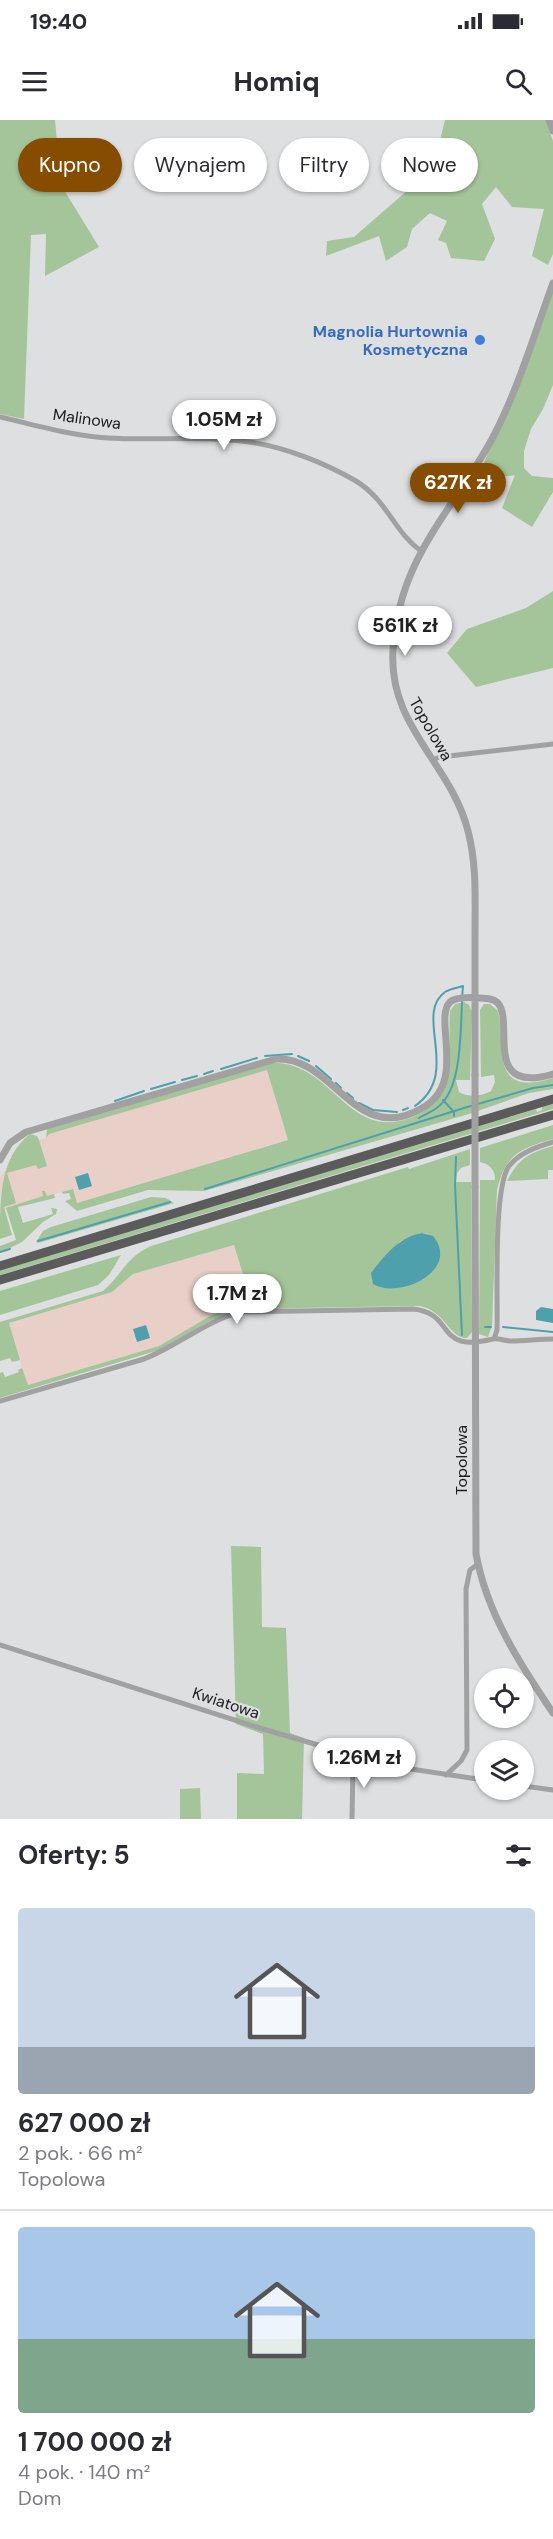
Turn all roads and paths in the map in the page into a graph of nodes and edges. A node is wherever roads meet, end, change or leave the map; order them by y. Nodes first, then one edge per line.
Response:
1 (549, 120) edge
2 (553, 131) edge
3 (553, 283) edge
4 (0, 417) edge
5 (421, 551) junction
6 (553, 744) edge
7 (432, 760) junction
8 (475, 999) junction
9 (553, 1074) edge
10 (553, 1099) edge
11 (553, 1115) edge
12 (553, 1142) edge
13 (0, 1160) edge
14 (0, 1266) edge
15 (0, 1280) edge
16 (494, 1339) junction
17 (553, 1339) edge
18 (475, 1342) junction
19 (0, 1401) edge
20 (478, 1564) junction
21 (0, 1645) edge
22 (553, 1713) edge
23 (356, 1756) junction
24 (446, 1775) junction
25 (474, 1779) edge
26 (534, 1787) edge
27 (553, 1790) edge
28 (352, 1819) edge

1 - 2 street
3 - 5 street, Topolowa
4 - 5 street, Malinowa
5 - 7 street, Topolowa
6 - 7 street
7 - 8 street, Topolowa
8 - 9 street
8 - 13 street
8 - 18 street, Topolowa, bridge
10 - 14 highway
11 - 15 highway
12 - 16 street
16 - 17 street
16 - 18 street
18 - 19 street
18 - 20 street, Topolowa
20 - 22 street, Topolowa
20 - 24 street
21 - 23 street, Kwiatowa
23 - 24 street, Kwiatowa
23 - 28 street
24 - 25 street, Kwiatowa
26 - 27 street

